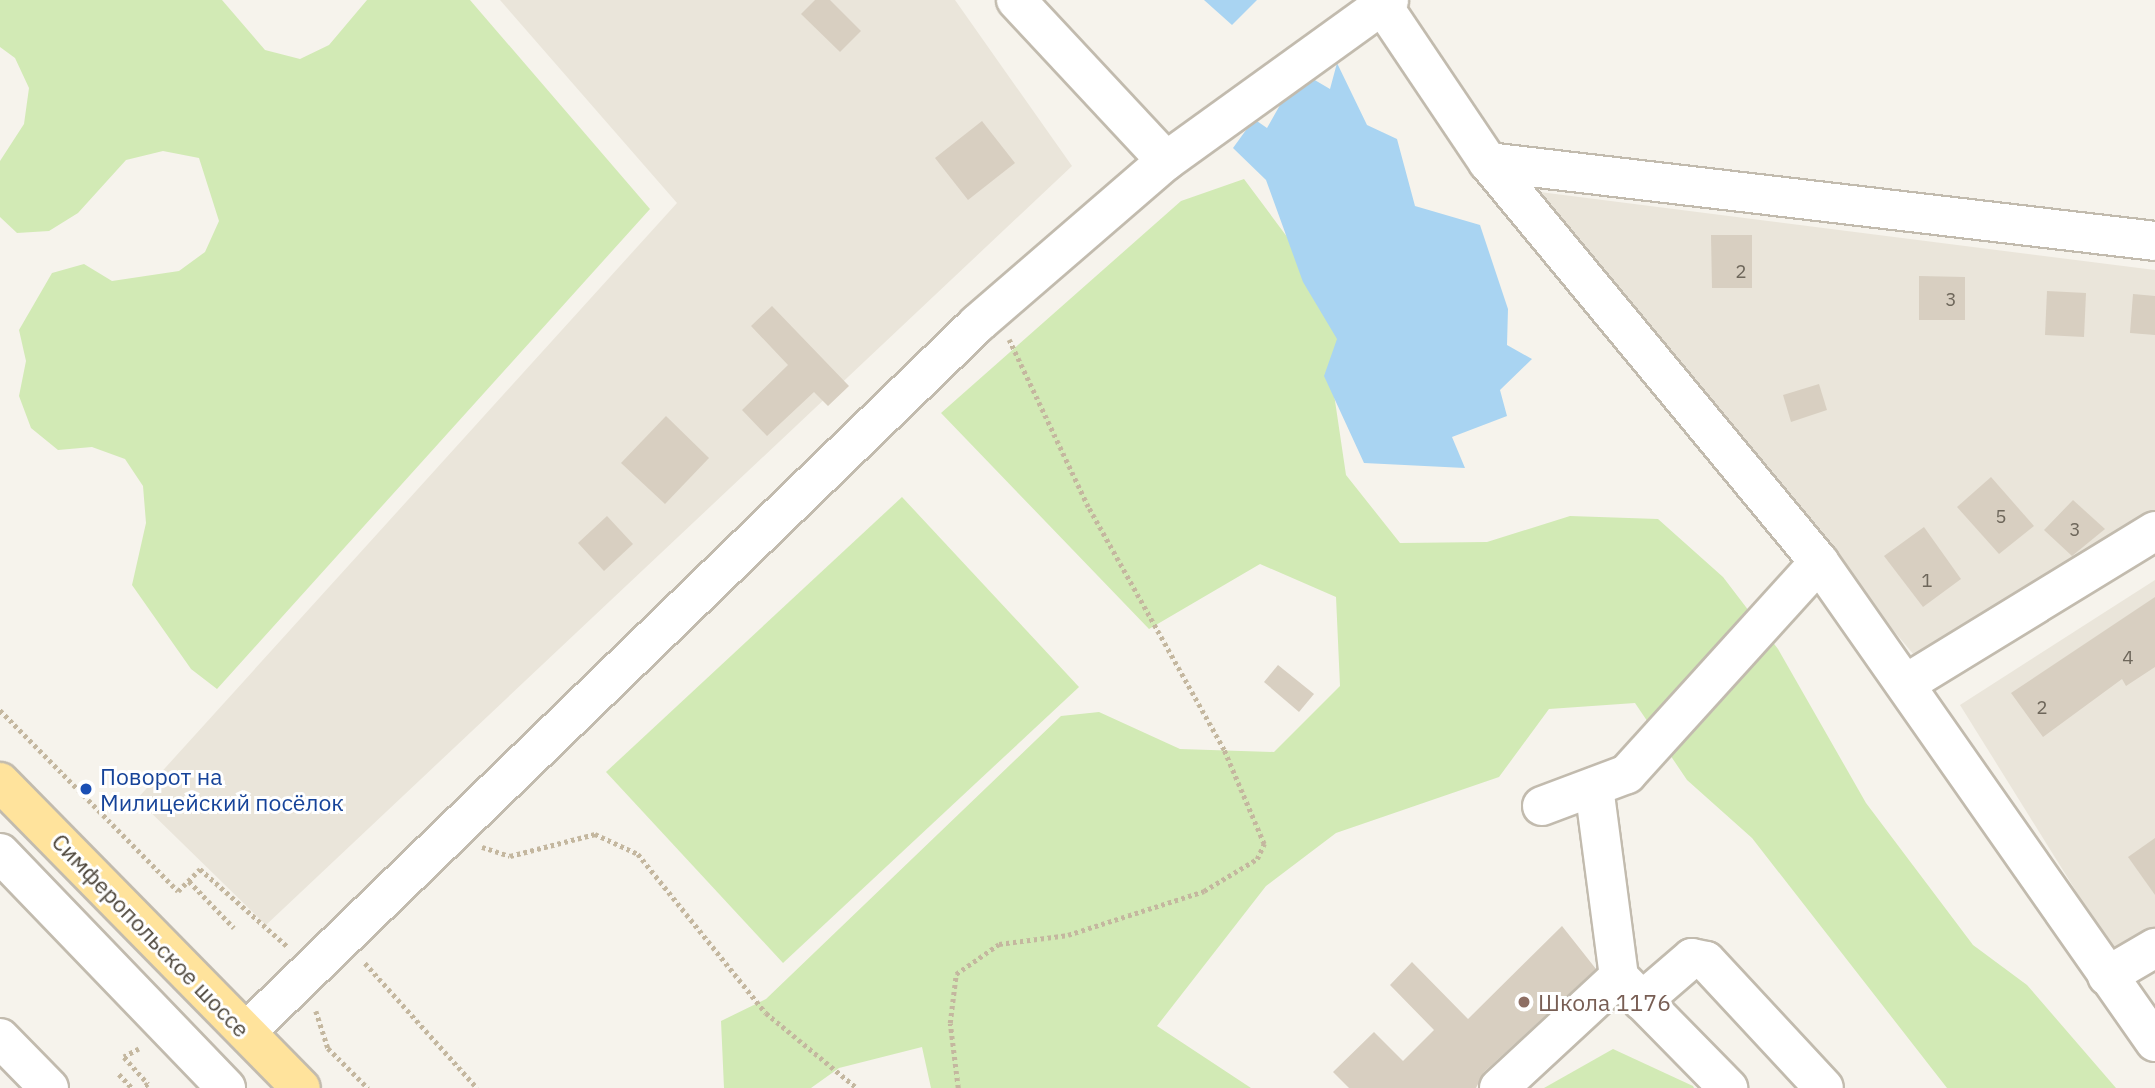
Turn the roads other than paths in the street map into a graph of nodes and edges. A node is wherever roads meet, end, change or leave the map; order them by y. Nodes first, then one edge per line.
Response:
1 (1016, 0) edge
2 (1383, 2) edge
3 (1166, 161) junction
4 (1488, 162) junction
5 (2155, 241) edge
6 (2155, 531) edge
7 (1819, 562) junction
8 (1907, 682) junction
9 (0, 782) edge
10 (1594, 787) junction
11 (1542, 807) dead end
12 (0, 853) edge
13 (2155, 948) edge
14 (2107, 976) junction
15 (1631, 989) junction
16 (246, 1032) junction
17 (0, 1038) edge
18 (2155, 1042) edge
19 (208, 1082) edge
20 (49, 1088) edge
21 (301, 1088) edge
22 (1499, 1088) edge
23 (1728, 1088) edge
24 (1824, 1088) edge

1 - 3 street
2 - 3 street
2 - 4 street
3 - 16 street
4 - 5 street
4 - 7 street
6 - 8 street
7 - 8 street
7 - 10 street
8 - 14 street
9 - 16 main road, Симферопольское шоссе
10 - 11 street
10 - 15 street
12 - 19 street
13 - 14 street
14 - 18 street
15 - 22 street
15 - 23 street
15 - 24 street
16 - 21 main road, Симферопольское шоссе
17 - 20 street

